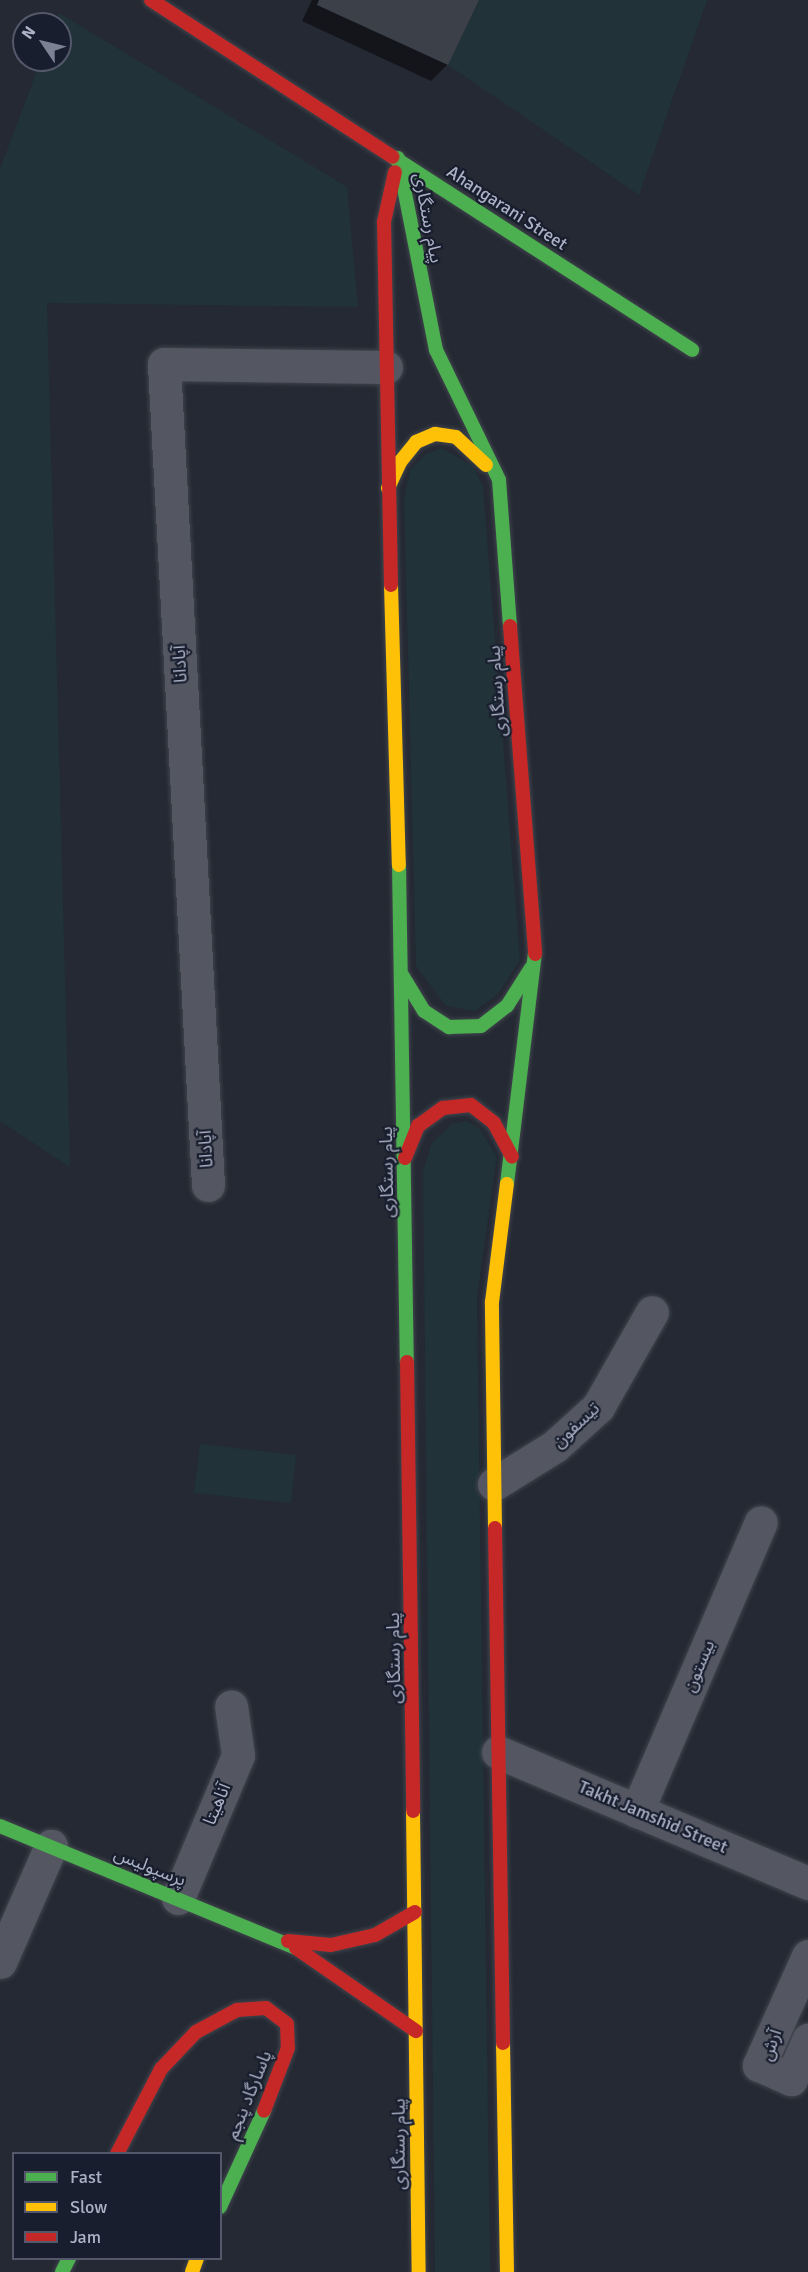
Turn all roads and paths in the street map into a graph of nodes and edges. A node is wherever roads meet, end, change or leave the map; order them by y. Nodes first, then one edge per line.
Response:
1 (151, 0) edge
2 (398, 158) junction
3 (692, 350) dead end
4 (386, 367) junction
5 (499, 480) junction
6 (388, 490) junction
7 (536, 962) junction
8 (402, 975) junction
9 (512, 1157) junction
10 (405, 1159) junction
11 (208, 1185) dead end
12 (652, 1312) dead end
13 (494, 1484) junction
14 (761, 1521) dead end
15 (231, 1706) dead end
16 (498, 1752) junction
17 (637, 1811) junction
18 (0, 1826) edge
19 (51, 1846) junction
20 (808, 1883) edge
21 (178, 1898) junction
22 (415, 1912) junction
23 (286, 1941) junction
24 (808, 1956) edge
25 (0, 1962) edge
26 (417, 2031) junction
27 (808, 2040) edge
28 (118, 2152) edge
29 (222, 2203) edge
30 (418, 2272) edge
31 (507, 2272) edge

1 - 2 street, Ahangarani Street
2 - 3 street, Ahangarani Street
2 - 4 street, پیام رستگاری
2 - 5 street, پیام رستگاری
4 - 6 street, پیام رستگاری
4 - 11 street, آپادانا
5 - 6 street
5 - 7 street, پیام رستگاری
6 - 8 street, پیام رستگاری
7 - 8 street
7 - 9 street, پیام رستگاری
8 - 10 street, پیام رستگاری
9 - 10 street
9 - 13 street, پیام رستگاری
10 - 22 street, پیام رستگاری
12 - 13 street, تیسفون
13 - 16 street, پیام رستگاری
14 - 17 street, بیستون
15 - 21 street, آناهیتا
16 - 17 street, Takht Jamshid Street
16 - 31 street, پیام رستگاری
17 - 20 street, Takht Jamshid Street
18 - 19 street, پرسپولیس
19 - 21 street, پرسپولیس
19 - 25 street
21 - 23 street, پرسپولیس
22 - 23 street, پرسپولیس
22 - 26 street, پیام رستگاری
23 - 26 street, پرسپولیس
24 - 27 street, آرش
26 - 30 street, پیام رستگاری
28 - 29 street, پاسارگاد پنجم

